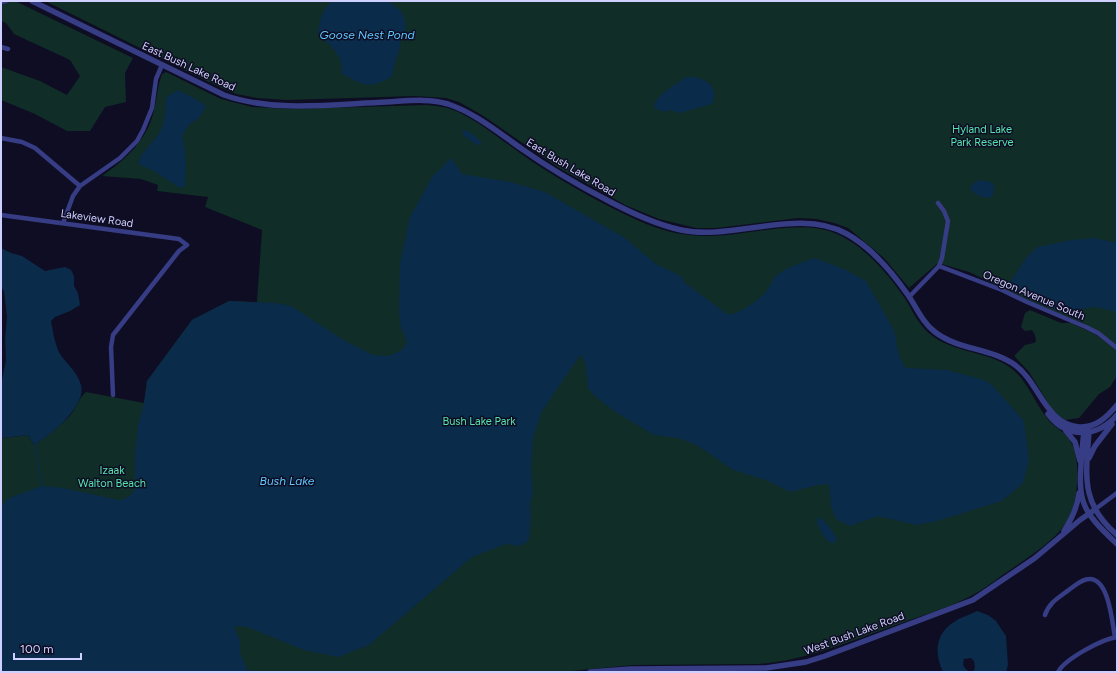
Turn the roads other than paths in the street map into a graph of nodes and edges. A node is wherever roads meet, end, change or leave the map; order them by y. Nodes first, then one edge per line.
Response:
1 (6, 1) edge
2 (32, 1) edge
3 (1, 2) edge
4 (1, 47) edge
5 (8, 49) dead end
6 (162, 65) junction
7 (1, 138) edge
8 (80, 186) junction
9 (938, 202) dead end
10 (1, 215) edge
11 (63, 223) junction
12 (939, 266) junction
13 (909, 297) junction
14 (1117, 348) edge
15 (1037, 393) junction
16 (113, 395) dead end
17 (1117, 405) edge
18 (1117, 416) edge
19 (1063, 428) junction
20 (1086, 430) junction
21 (1081, 462) junction
22 (1087, 466) junction
23 (1080, 487) junction
24 (1117, 494) edge
25 (1092, 512) junction
26 (1117, 535) edge
27 (1061, 536) junction
28 (1117, 544) edge
29 (1045, 615) dead end
30 (1116, 637) edge
31 (655, 670) edge
32 (590, 672) edge
33 (1058, 672) edge

1 - 3 street
2 - 6 street, East Bush Lake Road
4 - 5 street
6 - 8 street
6 - 13 street, East Bush Lake Road
7 - 8 street
8 - 11 street
9 - 12 street
10 - 11 street, Lakeview Road
11 - 16 street, Lakeview Road
12 - 13 street
12 - 14 street, Oregon Avenue South
13 - 15 street, East Bush Lake Road
15 - 19 street, East Bush Lake Road
15 - 20 street, East Bush Lake Road
17 - 20 street
18 - 20 street
18 - 22 street
19 - 20 street
19 - 21 street, East Bush Lake Road
20 - 21 street
20 - 22 street
21 - 23 street
22 - 25 street
23 - 25 street
23 - 27 street
24 - 25 street
25 - 26 street
25 - 27 street, West Bush Lake Road
25 - 28 street
27 - 31 street, West Bush Lake Road
29 - 30 street
30 - 33 street
31 - 32 street, West Bush Lake Road

